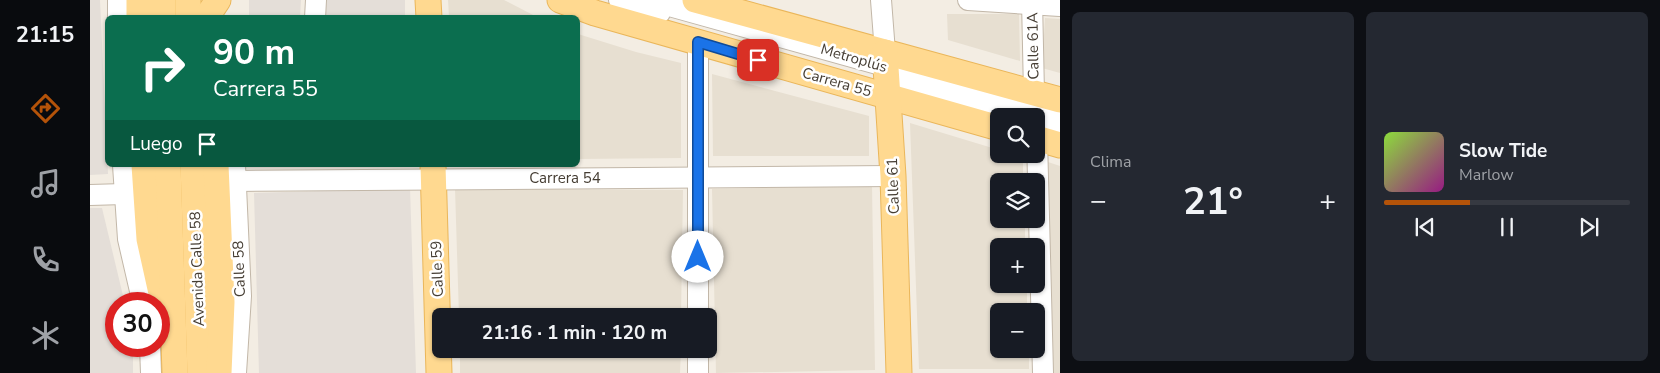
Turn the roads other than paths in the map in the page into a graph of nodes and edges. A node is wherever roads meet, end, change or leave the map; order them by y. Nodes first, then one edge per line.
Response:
1 (118, 0) edge
2 (139, 0) edge
3 (163, 0) edge
4 (188, 0) edge
5 (316, 0) edge
6 (428, 0) edge
7 (560, 0) edge
8 (619, 0) edge
9 (648, 0) edge
10 (697, 0) edge
11 (881, 0) edge
12 (968, 0) edge
13 (1032, 2) edge
14 (1060, 6) edge
15 (208, 11) edge
16 (118, 15) edge
17 (139, 15) edge
18 (163, 15) edge
19 (315, 15) edge
20 (429, 15) edge
21 (698, 42) junction
22 (886, 73) junction
23 (1034, 93) junction
24 (1060, 100) edge
25 (990, 109) edge
26 (1060, 115) edge
27 (990, 124) edge
28 (1046, 135) edge
29 (123, 167) edge
30 (144, 167) edge
31 (168, 167) edge
32 (193, 167) edge
33 (216, 167) edge
34 (434, 172) edge
35 (236, 173) edge
36 (302, 173) edge
37 (893, 176) junction
38 (698, 178) junction
39 (124, 194) junction
40 (90, 195) edge
41 (140, 292) edge
42 (155, 292) edge
43 (164, 292) edge
44 (698, 308) edge
45 (158, 357) edge
46 (167, 357) edge
47 (698, 358) edge
48 (151, 373) edge
49 (175, 373) edge
50 (200, 373) edge
51 (219, 373) edge
52 (236, 373) edge
53 (439, 373) edge
54 (698, 373) edge
55 (899, 373) edge
56 (1043, 373) edge

1 - 16 street
2 - 17 main road
3 - 18 main road
4 - 15 main road
5 - 19 street
6 - 20 main road
7 - 21 main road, Carrera 55
8 - 22 street, Metroplús
9 - 22 street, Metroplús
10 - 22 main road, Carrera 55
11 - 22 street, Calle 61
12 - 13 street
13 - 14 street
13 - 23 street, Calle 61A
21 - 22 main road, Carrera 55
21 - 38 street
22 - 23 main road, Carrera 55
22 - 25 street, Metroplús
22 - 26 street, Metroplús
22 - 27 main road, Carrera 55
22 - 37 main road, Calle 61
23 - 24 main road, Carrera 55
28 - 56 street
29 - 39 street
30 - 42 main road
31 - 43 main road, Avenida Calle 58
32 - 50 main road, Avenida Calle 58
33 - 51 main road
34 - 36 street, Carrera 54
34 - 38 street, Carrera 54
34 - 53 main road, Calle 59
35 - 36 street, Carrera 54
35 - 52 street, Calle 58
37 - 38 street, Carrera 54
37 - 55 main road, Calle 61
38 - 44 street
39 - 40 street
39 - 41 street
45 - 48 street
46 - 49 main road, Avenida Calle 58
47 - 54 street

